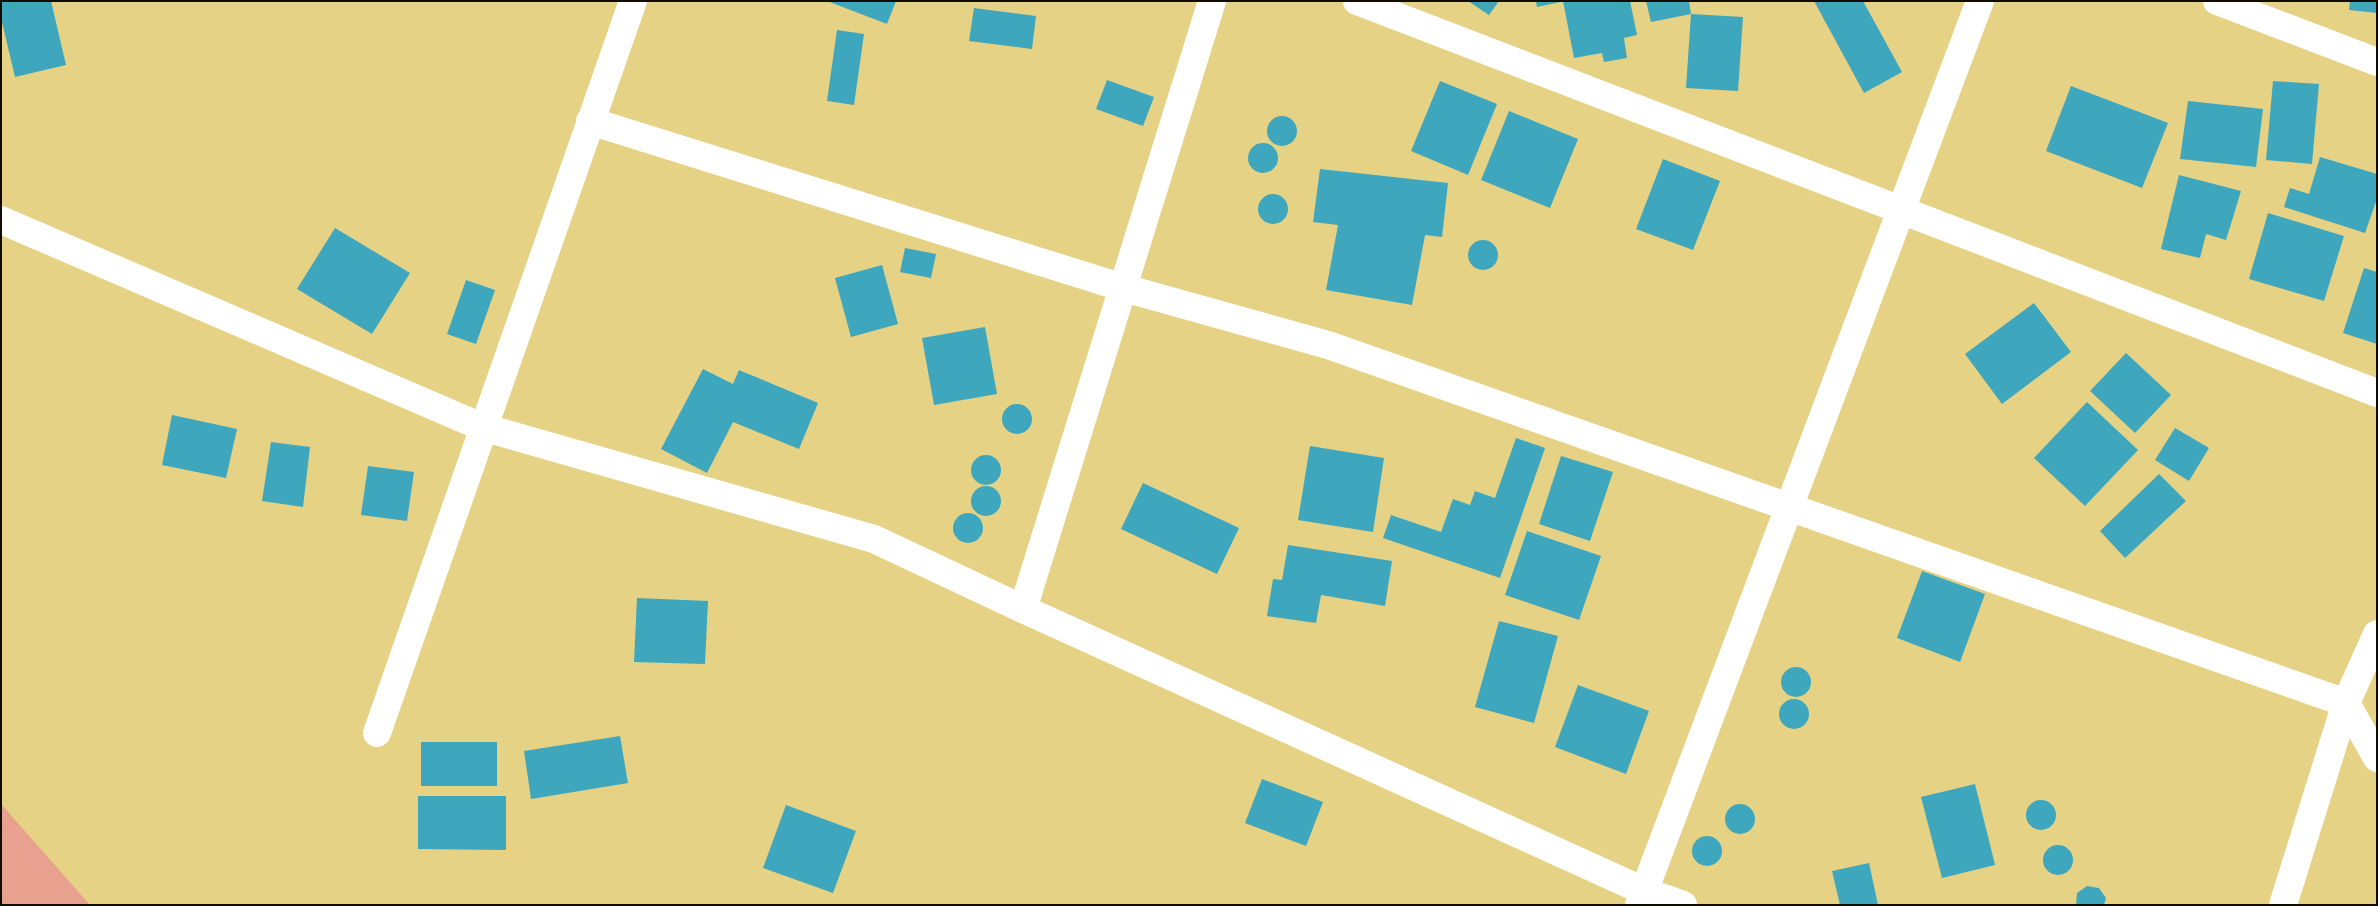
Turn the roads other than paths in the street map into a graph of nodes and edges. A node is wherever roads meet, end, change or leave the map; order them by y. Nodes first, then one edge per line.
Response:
1 (633, 1) edge
2 (1212, 1) edge
3 (1358, 1) edge
4 (1980, 1) edge
5 (2217, 1) edge
6 (2377, 62) edge
7 (590, 121) junction
8 (1901, 210) junction
9 (1, 220) edge
10 (1124, 288) junction
11 (2377, 393) edge
12 (482, 427) junction
13 (1789, 507) junction
14 (1023, 610) junction
15 (2377, 634) edge
16 (2346, 703) junction
17 (377, 733) dead end
18 (2377, 758) edge
19 (1642, 898) edge
20 (1682, 905) edge
21 (2283, 905) edge

1 - 7 street
2 - 10 street
3 - 8 street
4 - 8 street
5 - 6 street
7 - 10 street
7 - 12 street
8 - 11 street
8 - 13 street
9 - 12 street
10 - 13 street
10 - 14 street
12 - 14 street
12 - 17 street
13 - 16 street
13 - 19 street
14 - 19 street
15 - 16 street
16 - 18 street
16 - 21 street
19 - 20 street

